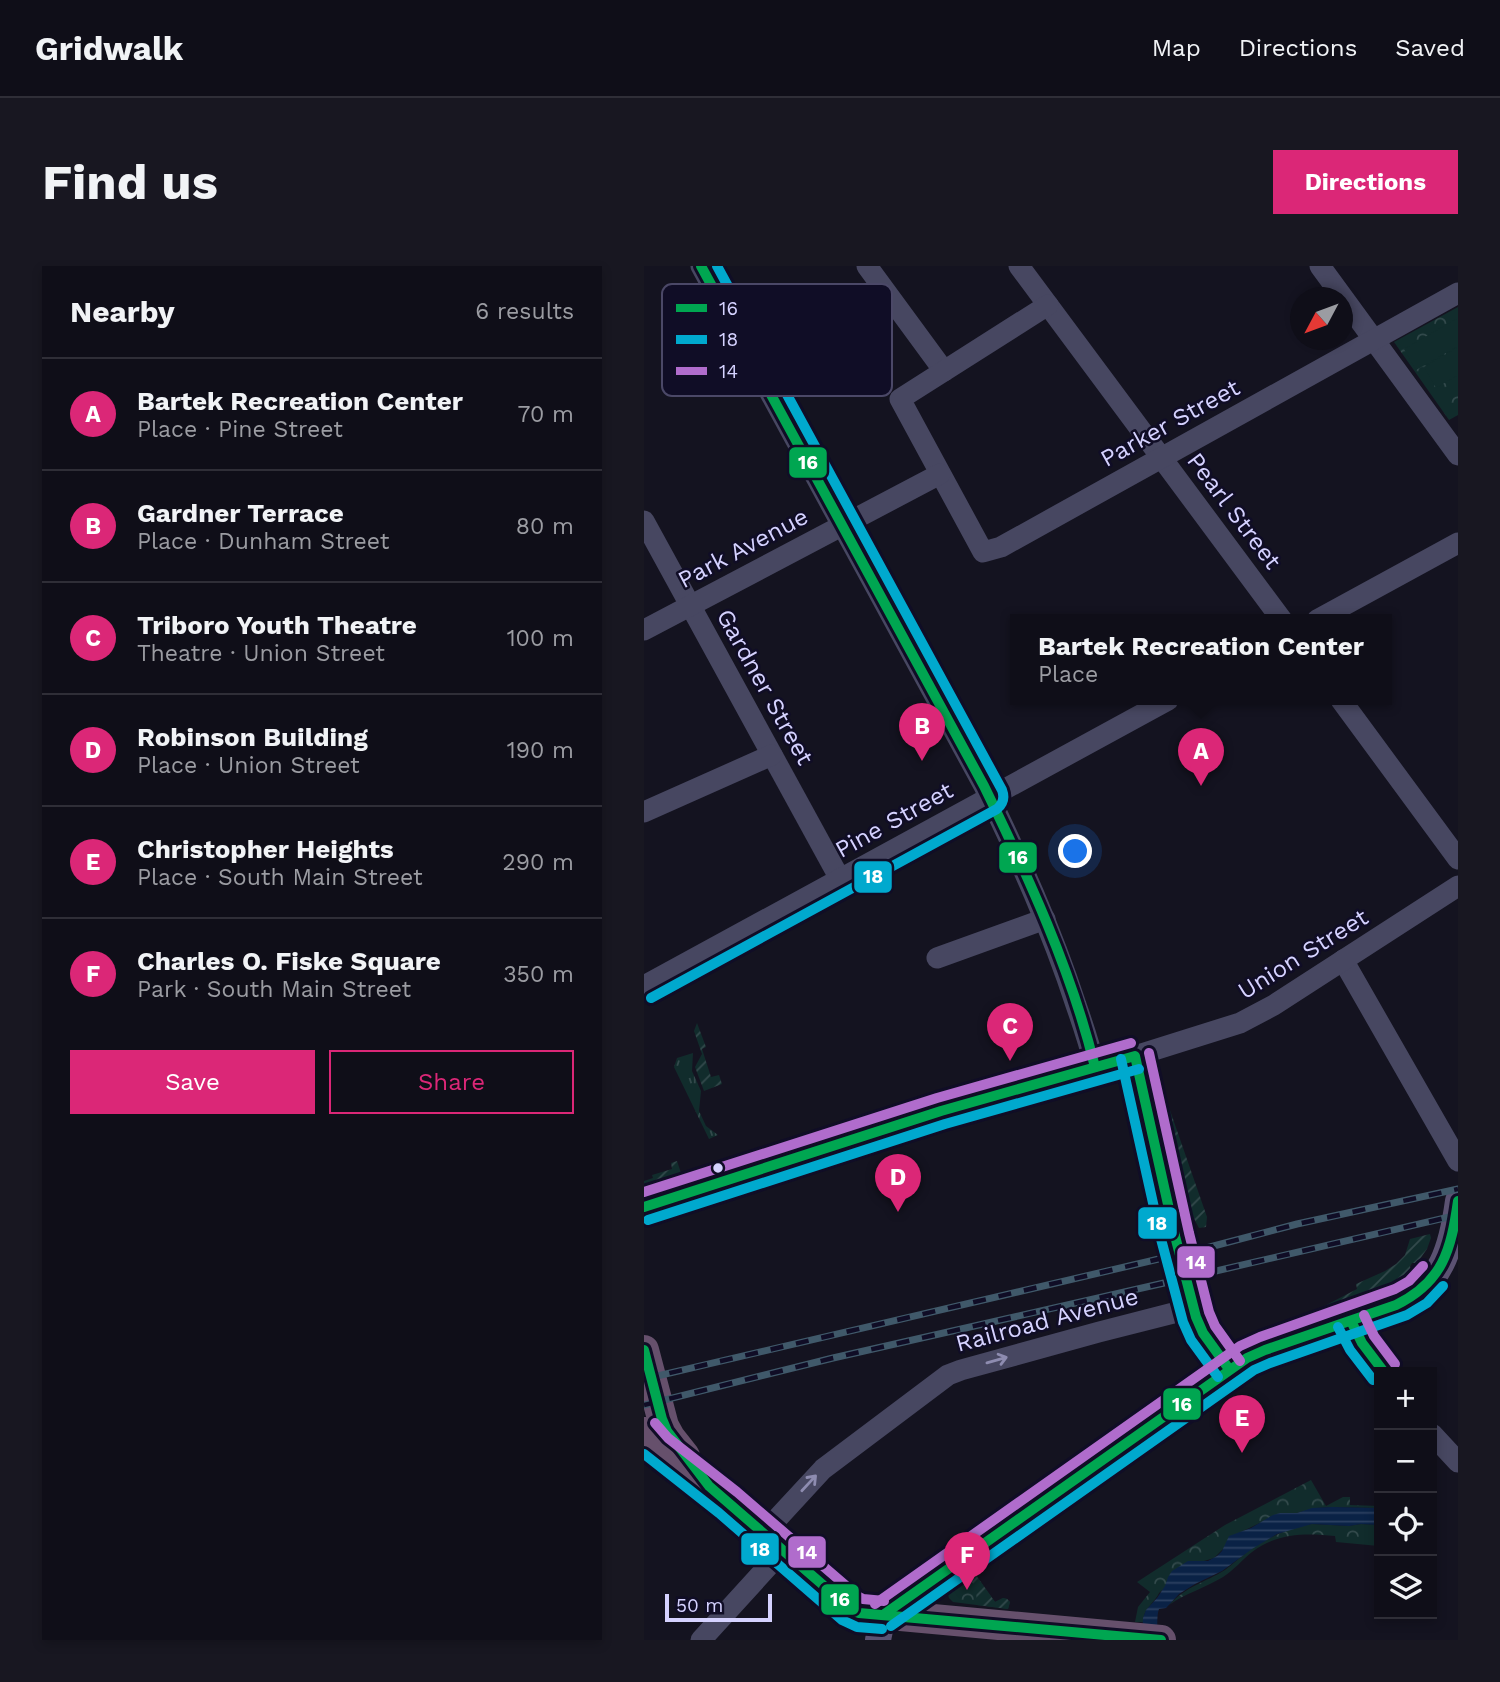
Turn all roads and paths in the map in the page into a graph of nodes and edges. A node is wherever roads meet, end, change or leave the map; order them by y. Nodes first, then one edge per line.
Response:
1 (701, 266) edge
2 (867, 266) edge
3 (1019, 266) edge
4 (1320, 266) edge
5 (711, 284) edge
6 (880, 284) edge
7 (1458, 293) edge
8 (892, 300) edge
9 (1048, 305) junction
10 (1374, 340) junction
11 (944, 371) junction
12 (772, 396) edge
13 (1458, 455) edge
14 (1161, 458) junction
15 (940, 474) junction
16 (644, 521) edge
17 (843, 525) junction
18 (1458, 543) edge
19 (690, 606) junction
20 (1278, 614) edge
21 (1328, 614) edge
22 (644, 630) edge
23 (1159, 705) edge
24 (1345, 705) edge
25 (772, 755) junction
26 (990, 797) junction
27 (644, 812) edge
28 (1458, 859) edge
29 (840, 879) junction
30 (1458, 886) edge
31 (1045, 919) junction
32 (937, 958) dead end
33 (1343, 960) junction
34 (644, 986) edge
35 (1135, 1056) junction
36 (1095, 1067) junction
37 (1458, 1161) edge
38 (1458, 1201) edge
39 (644, 1207) edge
40 (1194, 1308) junction
41 (1351, 1321) junction
42 (644, 1350) edge
43 (1380, 1367) edge
44 (1229, 1369) junction
45 (644, 1432) edge
46 (1437, 1439) edge
47 (1458, 1462) edge
48 (709, 1486) junction
49 (772, 1542) junction
50 (880, 1628) edge
51 (1153, 1639) edge
52 (701, 1640) edge

1 - 5 street
2 - 6 street
3 - 9 street, Pearl Street
4 - 10 street
7 - 10 street, Parker Street
8 - 11 street
9 - 11 street
9 - 14 street, Pearl Street
10 - 13 street
10 - 14 street, Parker Street
11 - 15 street
12 - 17 street
14 - 15 street, Parker Street
14 - 20 street, Pearl Street
15 - 17 street, Park Avenue
16 - 19 street, Gardner Street
17 - 19 street, Park Avenue
17 - 26 street
18 - 21 street
19 - 22 street, Park Avenue
19 - 25 street, Gardner Street
23 - 26 street, Pine Street
24 - 28 street
25 - 27 street
25 - 29 street, Gardner Street
26 - 29 street, Pine Street
26 - 31 street
29 - 34 street, Pine Street
30 - 33 street, Union Street
31 - 32 street
31 - 36 street
33 - 35 street, Union Street
33 - 37 street
35 - 36 street, Union Street
35 - 40 street
36 - 39 street, Union Street
38 - 41 main road
40 - 44 street
49 -> 40 street, Railroad Avenue
41 - 43 street
41 - 44 main road
42 - 48 highway
44 - 50 main road
45 - 48 highway
46 - 47 street
48 - 49 highway
49 - 50 highway
49 - 52 street, Railroad Avenue
50 - 51 highway

